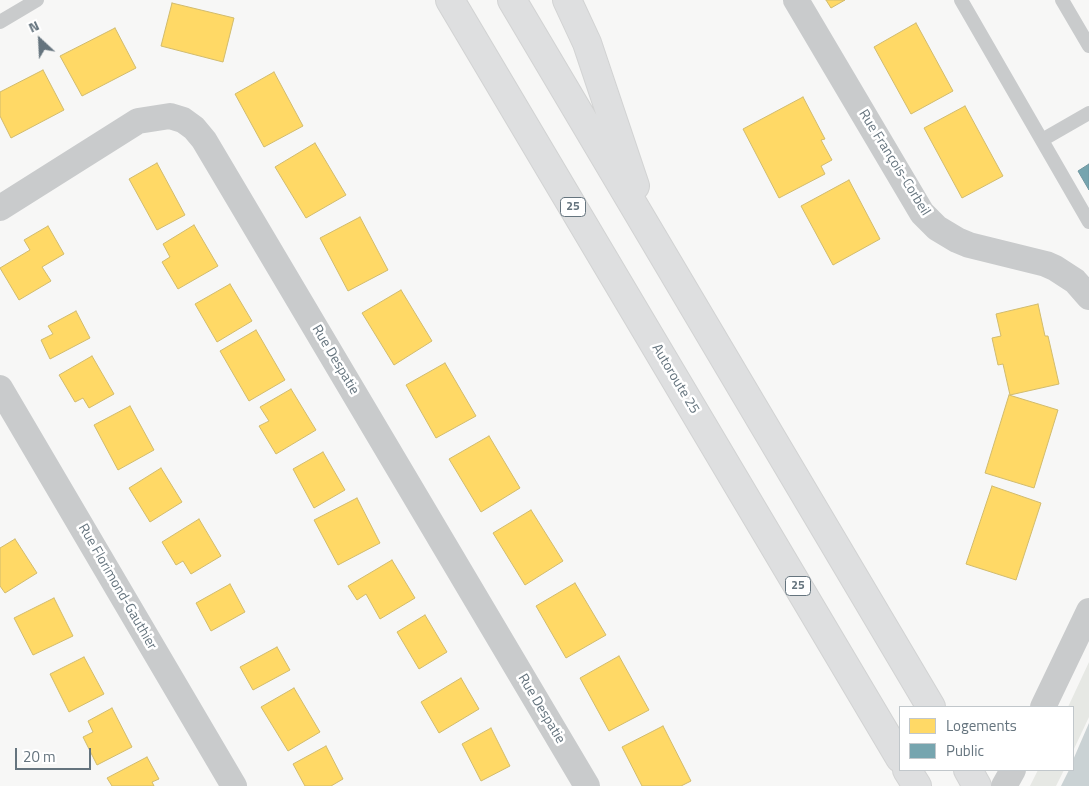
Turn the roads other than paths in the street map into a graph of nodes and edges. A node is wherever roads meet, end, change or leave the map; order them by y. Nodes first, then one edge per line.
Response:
1 (37, 0) edge
2 (450, 0) edge
3 (512, 0) edge
4 (567, 0) edge
5 (796, 0) edge
6 (961, 0) edge
7 (1062, 0) edge
8 (0, 22) edge
9 (1089, 46) edge
10 (1089, 113) edge
11 (1042, 140) junction
12 (0, 208) edge
13 (1089, 222) edge
14 (652, 238) junction
15 (1089, 298) edge
16 (0, 388) edge
17 (1089, 611) edge
18 (930, 706) edge
19 (1043, 706) edge
20 (899, 756) edge
21 (908, 771) edge
22 (1012, 771) edge
23 (234, 786) edge
24 (587, 786) edge
25 (917, 786) edge
26 (1004, 786) edge

1 - 8 lane
2 - 20 highway, Autoroute 25 / 25
3 - 14 highway
4 - 14 highway
5 - 15 street, Rue François-Corbeil
6 - 11 lane
7 - 9 lane
10 - 11 lane
11 - 13 lane
12 - 24 street, Rue Despatie
14 - 18 highway
16 - 23 street, Rue Florimond-Gauthier
17 - 19 street
21 - 25 highway
22 - 26 street

